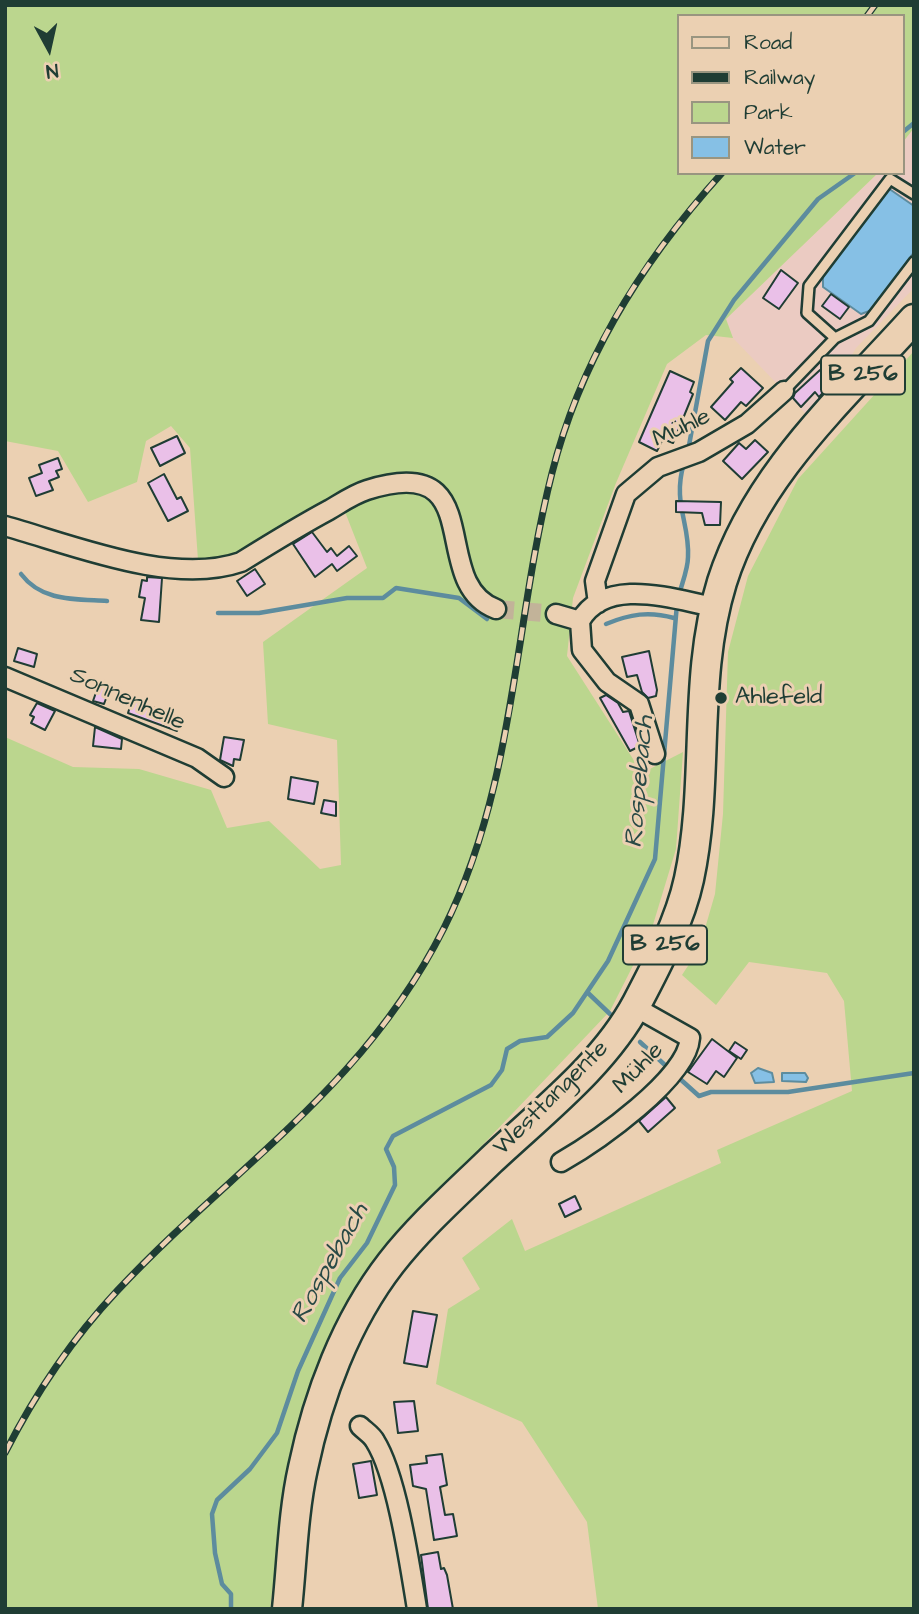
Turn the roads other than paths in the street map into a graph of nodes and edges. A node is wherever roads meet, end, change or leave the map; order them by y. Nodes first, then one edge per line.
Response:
1 (914, 194) edge
2 (914, 262) edge
3 (914, 319) edge
4 (835, 338) junction
5 (784, 391) joint
6 (5, 526) edge
7 (598, 603) junction
8 (702, 604) junction
9 (496, 609) tunnel mouth
10 (556, 614) tunnel mouth
11 (580, 621) junction
12 (5, 677) edge
13 (655, 754) dead end
14 (224, 777) dead end
15 (635, 1007) junction
16 (561, 1162) dead end
17 (360, 1426) dead end
18 (287, 1609) edge
19 (417, 1609) edge

1 - 4 lane
2 - 4 lane
3 - 8 main road, Westtangente / B 256
4 - 5 lane
5 - 7 street, Mühle
6 - 9 street
7 - 8 street
7 - 11 street
8 - 15 main road, Westtangente / B 256
10 - 11 street
11 - 13 street
12 - 14 street, Sonnenhelle
15 - 16 street, Mühle
15 - 18 main road, Westtangente / B 256
17 - 19 street

